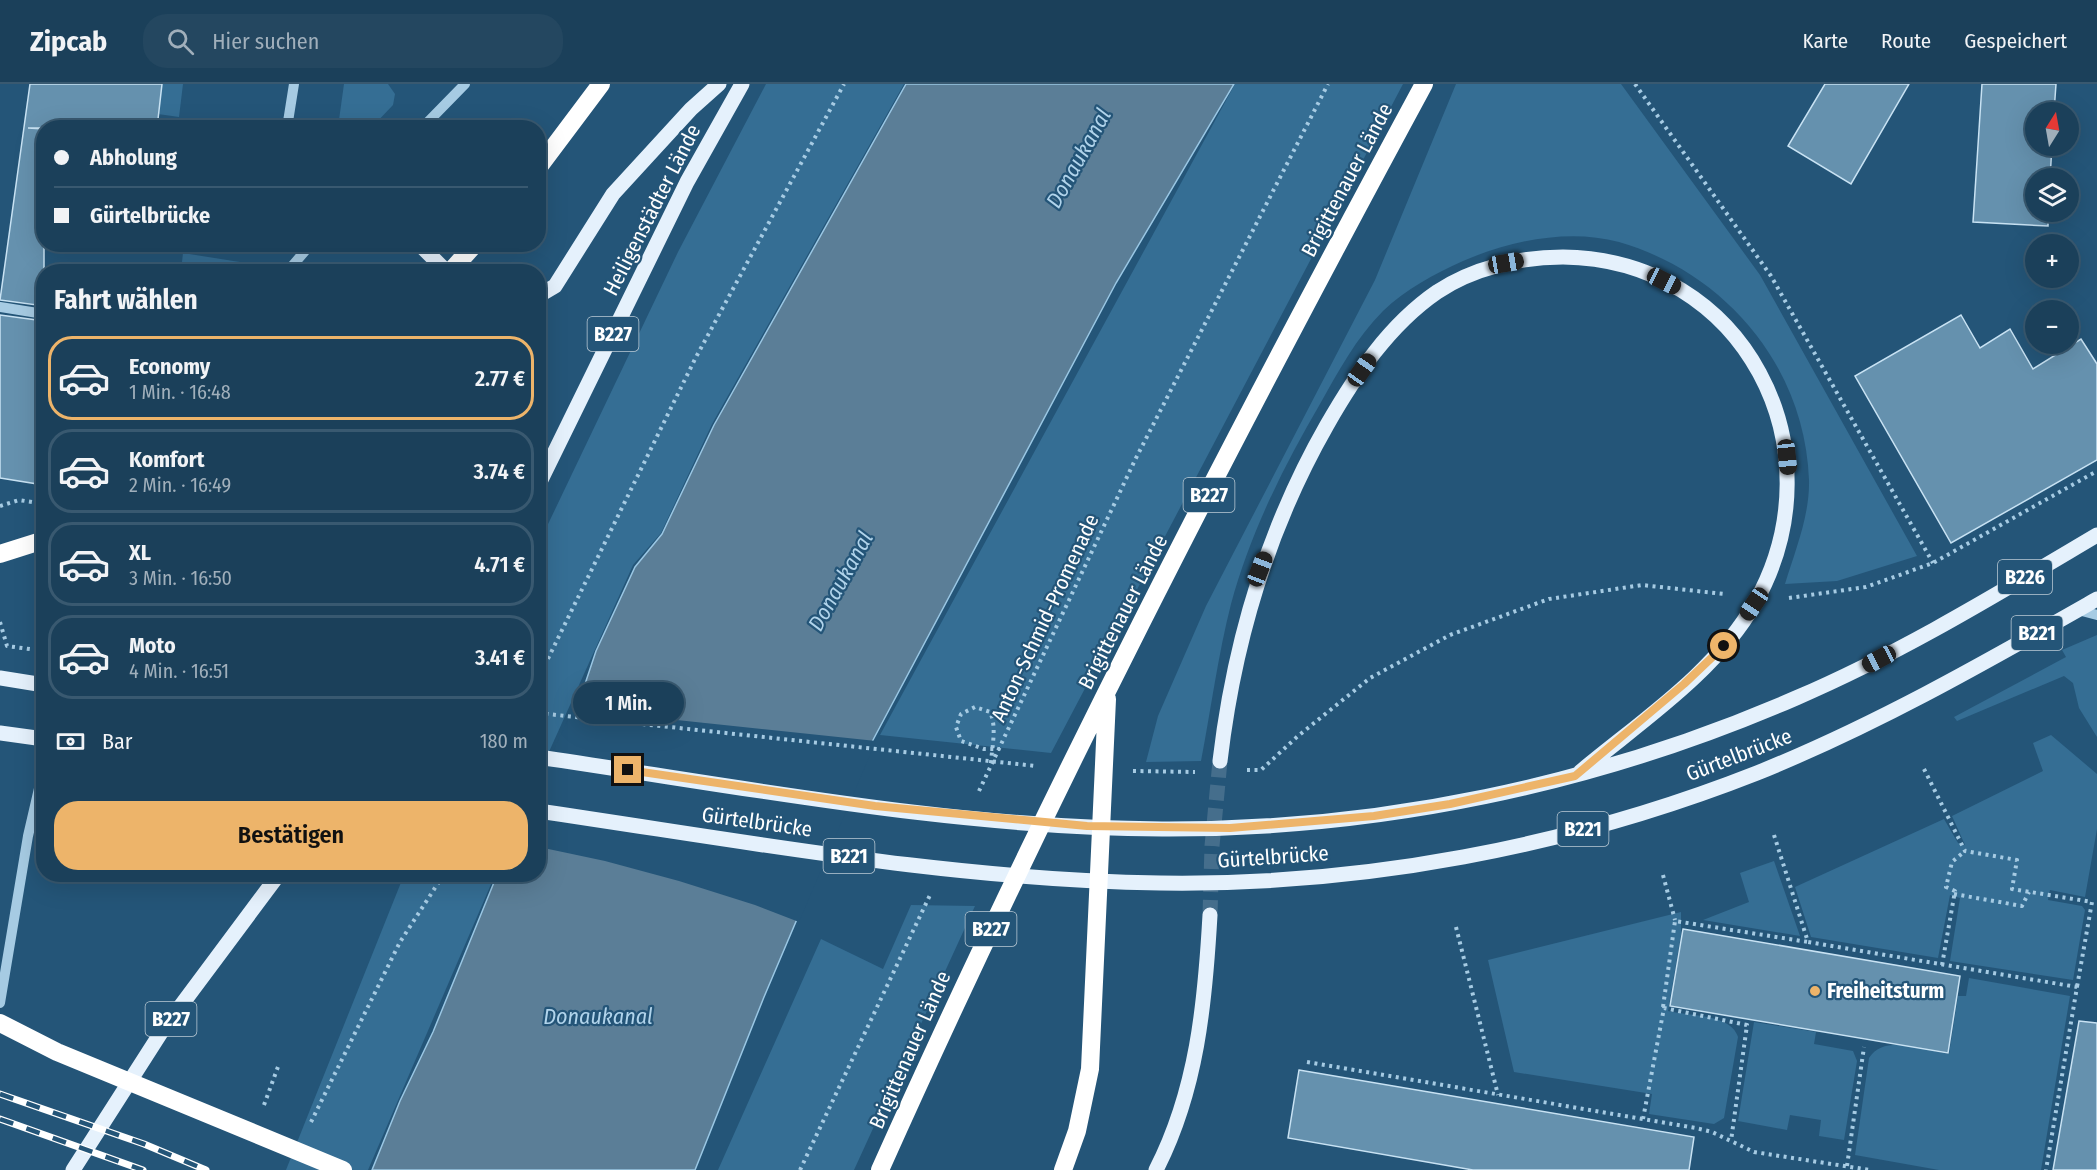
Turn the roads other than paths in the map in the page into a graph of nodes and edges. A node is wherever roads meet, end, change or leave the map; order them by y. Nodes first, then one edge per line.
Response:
1 (294, 84) edge
2 (465, 84) edge
3 (601, 84) edge
4 (718, 84) edge
5 (741, 84) edge
6 (1424, 84) edge
7 (288, 120) edge
8 (430, 120) edge
9 (546, 157) edge
10 (304, 252) edge
11 (427, 252) edge
12 (467, 252) edge
13 (294, 264) edge
14 (440, 264) edge
15 (456, 264) edge
16 (546, 291) edge
17 (0, 307) edge
18 (36, 313) edge
19 (546, 470) edge
20 (2097, 535) edge
21 (36, 543) edge
22 (0, 554) edge
23 (2097, 599) edge
24 (2078, 610) junction
25 (2097, 615) edge
26 (1953, 620) joint
27 (0, 678) edge
28 (36, 683) edge
29 (1108, 691) junction
30 (0, 733) edge
31 (36, 738) edge
32 (546, 758) edge
33 (1220, 761) tunnel mouth
34 (1575, 776) junction
35 (36, 802) edge
36 (546, 812) edge
37 (273, 882) edge
38 (1210, 915) tunnel mouth
39 (0, 1003) edge
40 (0, 1023) edge
41 (73, 1170) edge
42 (343, 1170) edge
43 (880, 1170) edge
44 (1063, 1170) edge
45 (1156, 1170) edge

1 - 7 street
2 - 8 street
3 - 9 highway
4 - 16 main road
5 - 19 main road, Heiligenstädter Lände / B227
6 - 29 highway, Brigittenauer Lände / B227
10 - 13 street
11 - 14 main road
12 - 15 highway
17 - 18 street
20 - 26 main road, B226
21 - 22 highway
23 - 24 main road, B221
24 - 25 street
24 - 36 main road, Gürtelbrücke / B221
26 - 34 main road, Gürtelbrücke / B221
27 - 28 main road
29 - 43 highway, Brigittenauer Lände / B227
29 - 44 highway
30 - 31 main road
32 - 34 main road, Gürtelbrücke / B221
33 - 34 main road
35 - 39 street
37 - 41 main road, B227
38 - 45 main road
40 - 42 highway

